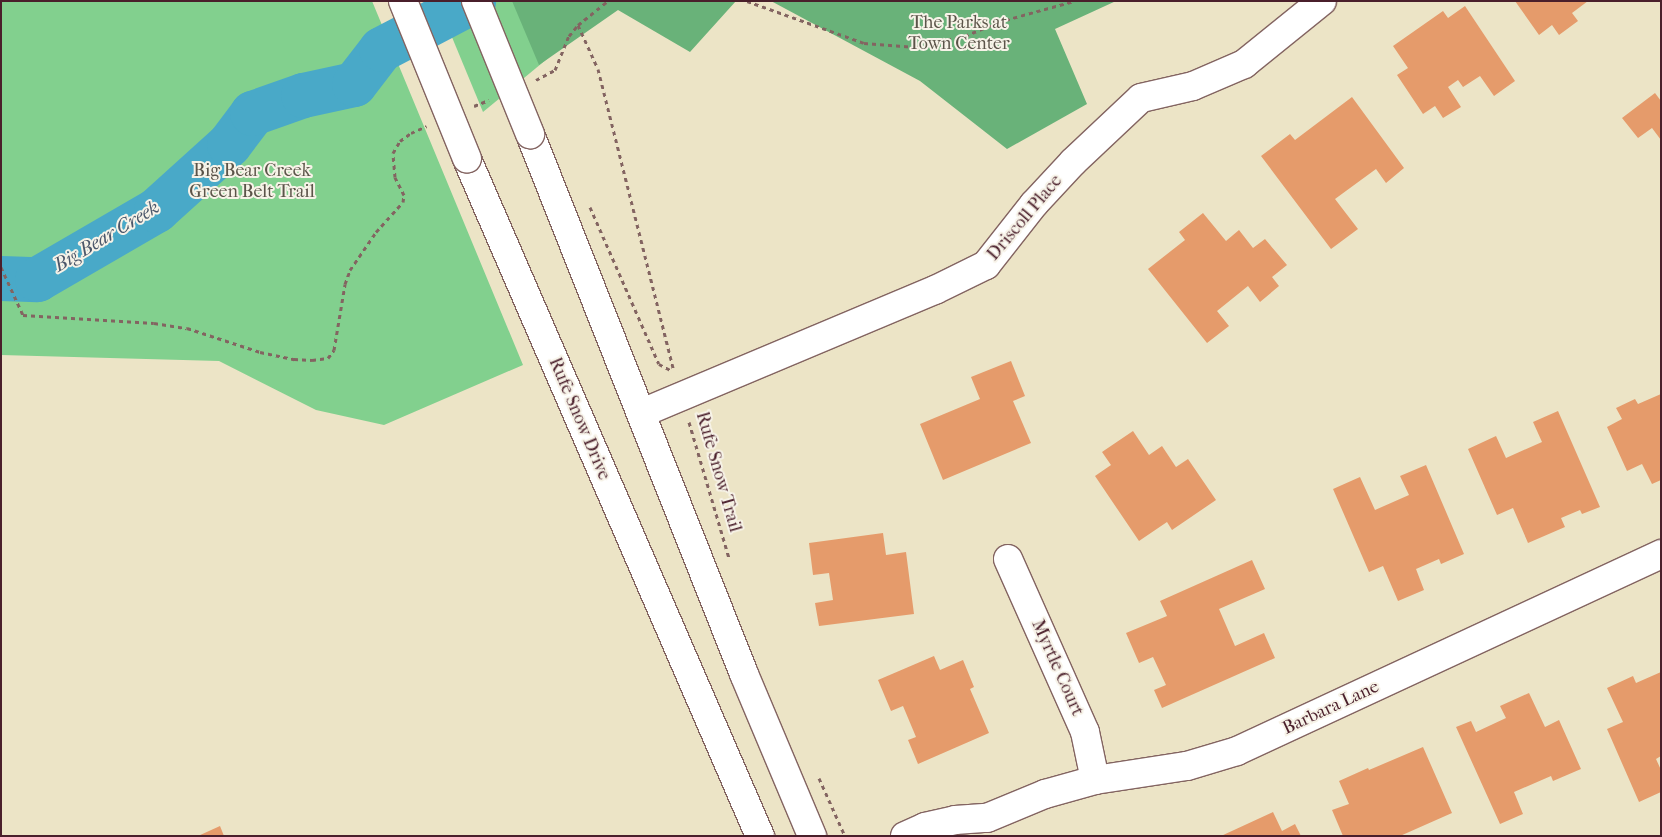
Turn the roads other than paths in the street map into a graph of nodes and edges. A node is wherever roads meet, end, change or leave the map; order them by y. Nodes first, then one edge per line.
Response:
1 (403, 1) edge
2 (476, 1) edge
3 (1322, 1) edge
4 (642, 412) junction
5 (1661, 554) edge
6 (1008, 559) dead end
7 (1095, 780) junction
8 (978, 827) edge
9 (760, 836) edge
10 (812, 836) edge
11 (905, 836) edge

1 - 9 street, Rufe Snow Drive, bridge
2 - 4 street, bridge
3 - 4 street, Driscoll Place
4 - 10 street
5 - 7 street, Barbara Lane
6 - 7 street, Myrtle Court
7 - 8 street, Barbara Lane
8 - 11 street, Barbara Lane

